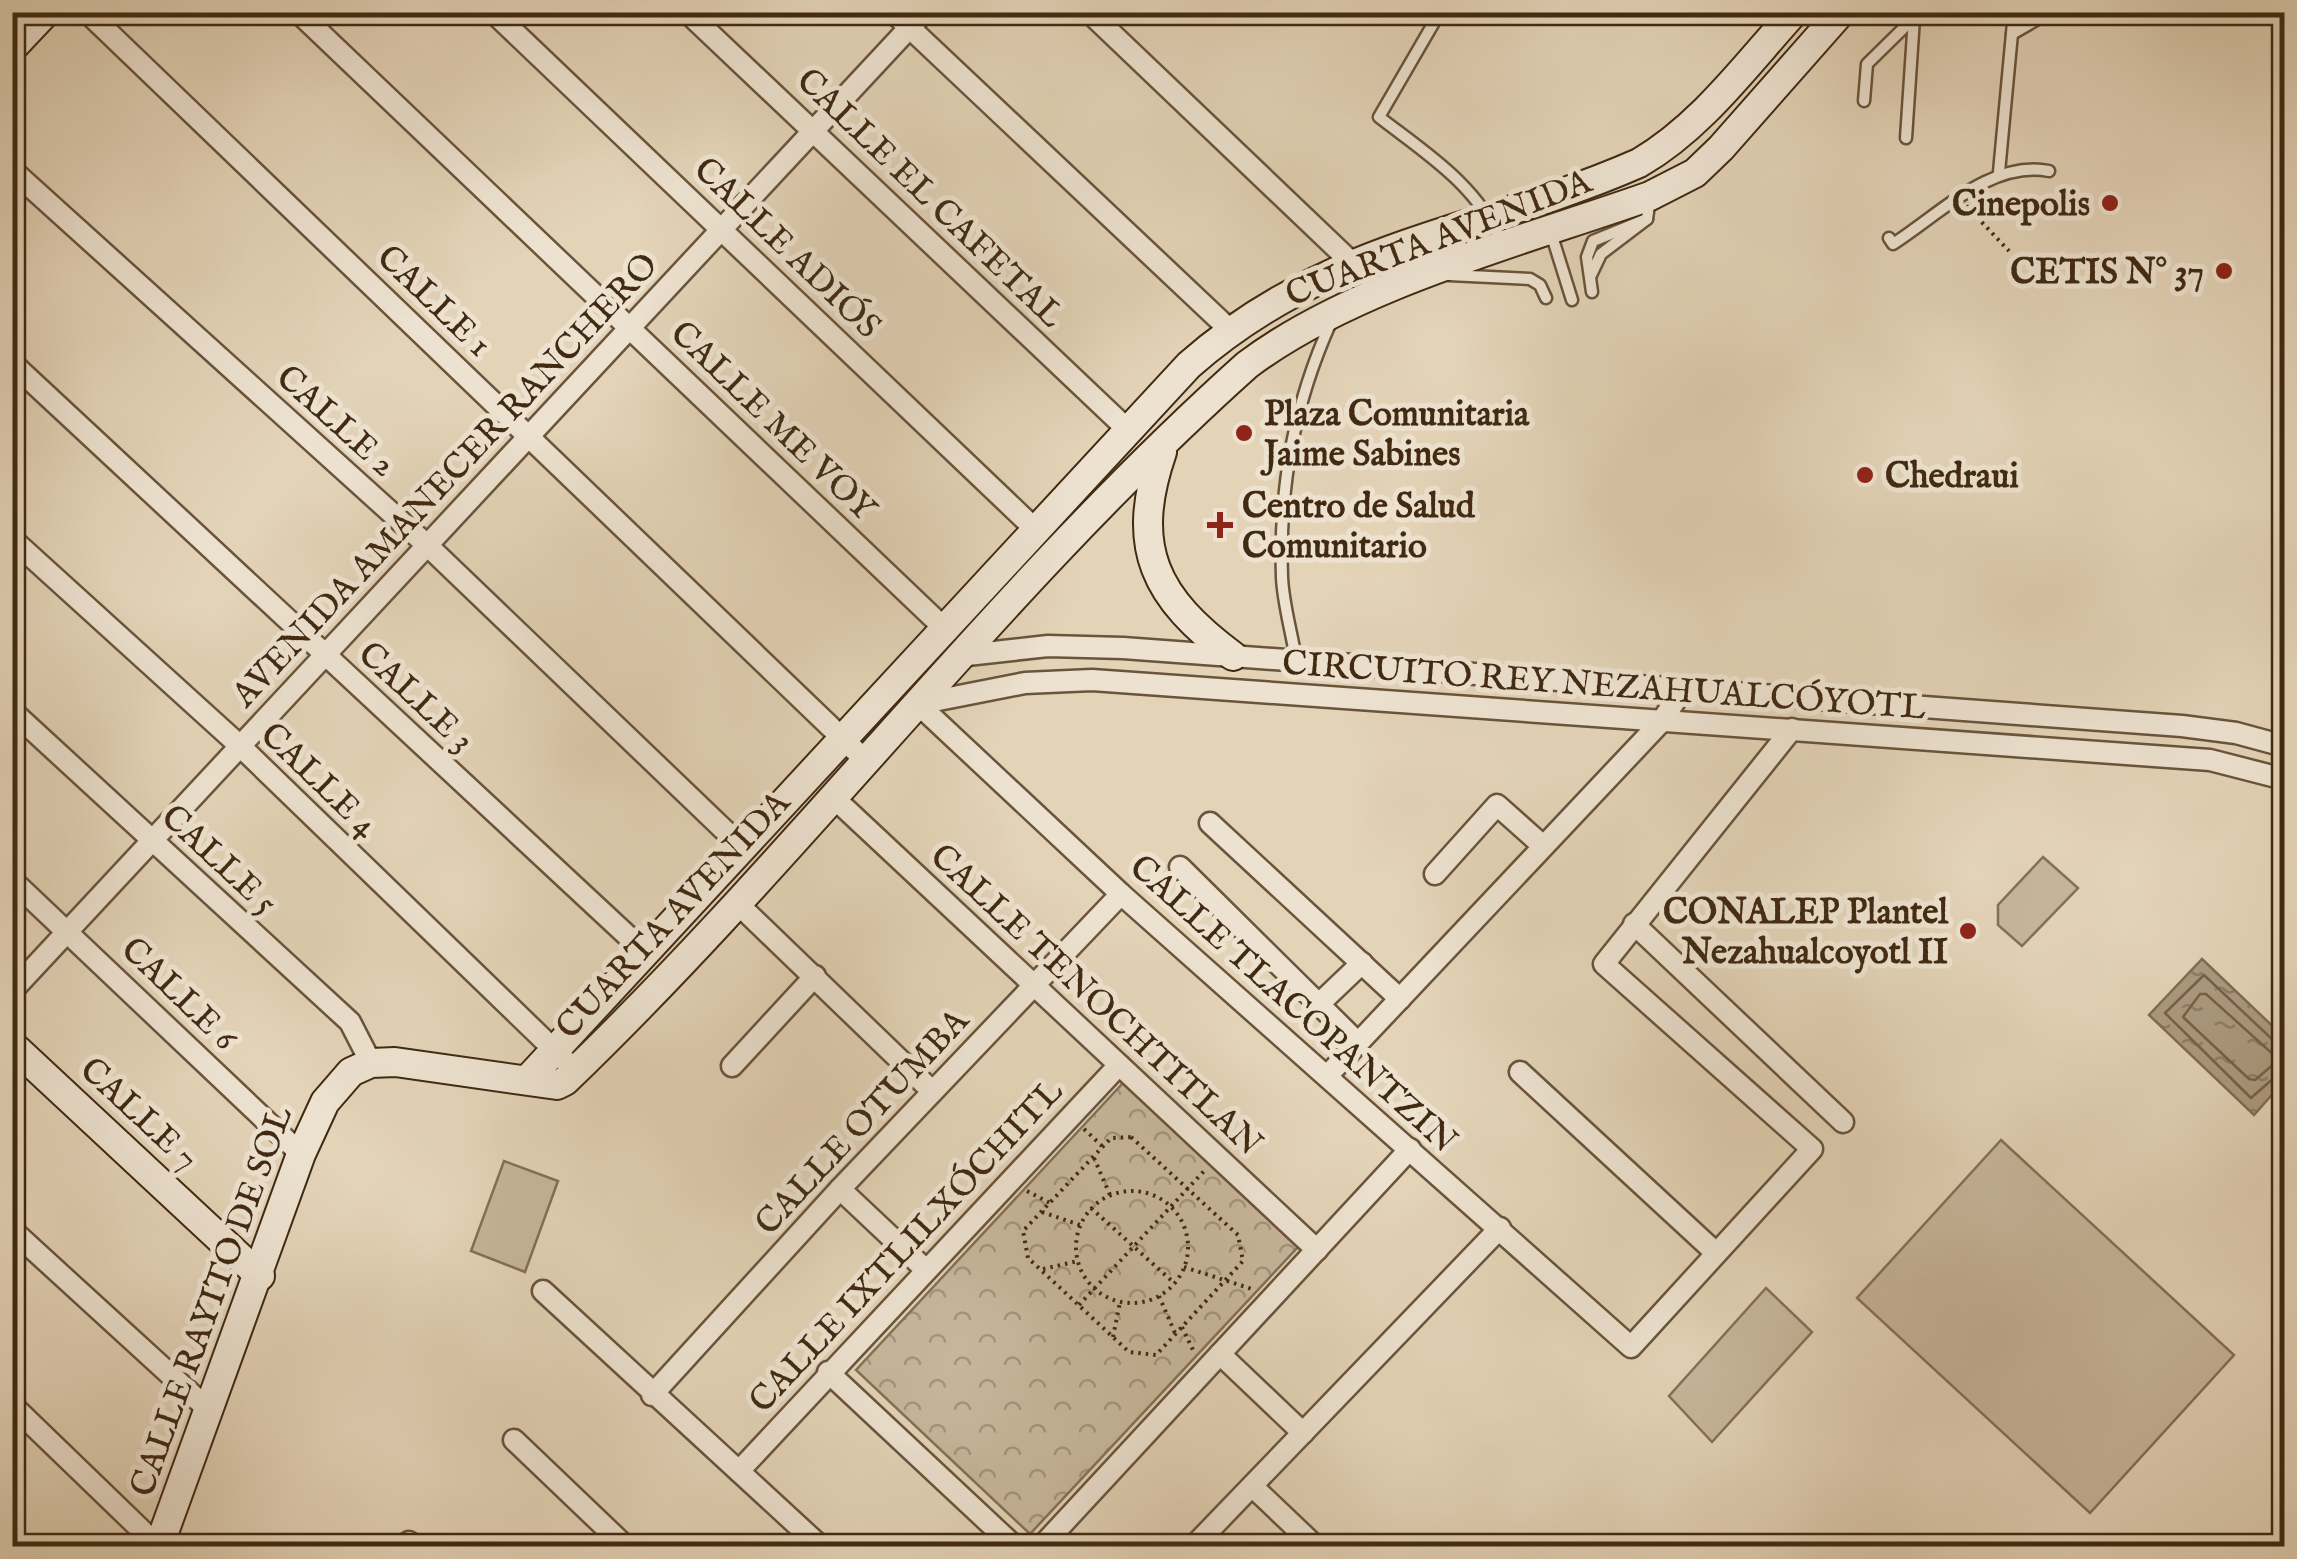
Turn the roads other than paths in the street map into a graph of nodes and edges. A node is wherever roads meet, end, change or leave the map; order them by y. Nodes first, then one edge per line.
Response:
1 (46, 12) edge
2 (87, 12) edge
3 (298, 12) edge
4 (493, 12) edge
5 (687, 12) edge
6 (893, 12) edge
7 (1089, 12) edge
8 (1440, 12) edge
9 (1794, 12) edge
10 (1841, 12) edge
11 (2014, 12) edge
12 (2050, 12) edge
13 (1917, 15) edge
14 (916, 20) edge
15 (2012, 34) junction
16 (12, 48) edge
17 (1864, 101) dead end
18 (815, 130) junction
19 (1906, 138) dead end
20 (1639, 164) junction
21 (12, 170) edge
22 (2049, 171) dead end
23 (1999, 172) junction
24 (1542, 198) junction
25 (1649, 208) junction
26 (1490, 216) junction
27 (722, 228) junction
28 (1551, 232) junction
29 (1888, 238) dead end
30 (1505, 248) junction
31 (1351, 262) junction
32 (1433, 274) junction
33 (1592, 292) dead end
34 (1546, 298) dead end
35 (1572, 300) dead end
36 (1336, 312) junction
37 (631, 327) junction
38 (1229, 330) junction
39 (12, 363) edge
40 (1128, 430) junction
41 (529, 436) junction
42 (1165, 444) junction
43 (1036, 530) junction
44 (12, 539) edge
45 (428, 546) junction
46 (938, 634) junction
47 (326, 655) junction
48 (1233, 656) junction
49 (959, 657) junction
50 (1296, 660) junction
51 (1564, 682) junction
52 (1681, 692) junction
53 (918, 704) junction
54 (12, 711) edge
55 (1563, 715) junction
56 (1661, 722) junction
57 (1792, 729) junction
58 (841, 737) junction
59 (240, 745) junction
60 (2284, 746) edge
61 (866, 761) junction
62 (2284, 779) edge
63 (833, 796) junction
64 (1210, 822) dead end
65 (153, 841) junction
66 (1544, 846) junction
67 (743, 848) junction
68 (1180, 867) dead end
69 (1435, 874) dead end
70 (12, 880) edge
71 (1122, 894) junction
72 (737, 903) junction
73 (1634, 924) junction
74 (68, 931) junction
75 (646, 954) junction
76 (1362, 963) junction
77 (815, 976) junction
78 (1034, 986) junction
79 (12, 991) edge
80 (1400, 998) junction
81 (1319, 1004) junction
82 (1358, 1043) junction
83 (12, 1045) edge
84 (553, 1053) junction
85 (371, 1064) junction
86 (1119, 1065) junction
87 (732, 1066) dead end
88 (576, 1071) junction
89 (1520, 1072) dead end
90 (1327, 1076) junction
91 (529, 1078) junction
92 (932, 1091) junction
93 (1844, 1122) dead end
94 (1410, 1149) junction
95 (301, 1154) junction
96 (840, 1189) junction
97 (1500, 1228) junction
98 (12, 1230) edge
99 (1316, 1250) junction
100 (1716, 1253) junction
101 (926, 1270) junction
102 (260, 1276) junction
103 (542, 1291) dead end
104 (1220, 1354) junction
105 (828, 1372) junction
106 (652, 1395) junction
107 (12, 1405) edge
108 (210, 1411) junction
109 (1303, 1433) junction
110 (514, 1440) dead end
111 (739, 1471) junction
112 (1252, 1486) junction
113 (1206, 1542) edge
114 (159, 1546) edge
115 (625, 1546) edge
116 (819, 1546) edge
117 (1014, 1546) edge
118 (1042, 1546) edge
119 (1315, 1546) edge

1 - 16 main road
2 - 41 street, CALLE 1
3 - 37 street, CALLE ME VOY
4 - 27 street, CALLE ADIÓS
5 - 18 street, CALLE EL CAFETAL
6 - 14 street
7 - 31 street
8 - 26 lane
9 - 20 main road, CUARTA AVENIDA
10 - 25 main road, CUARTA AVENIDA
11 - 15 lane
12 - 15 lane
13 - 17 lane
13 - 19 lane
14 - 18 street, AVENIDA AMANECER RANCHERO
14 - 38 street
15 - 23 lane
18 - 27 street, AVENIDA AMANECER RANCHERO
18 - 40 street, CALLE EL CAFETAL
20 - 24 main road, CUARTA AVENIDA
20 - 25 main road
21 - 45 street, CALLE 2
22 - 23 lane
23 - 29 lane
24 - 26 main road, CUARTA AVENIDA
24 - 28 main road
25 - 28 main road, CUARTA AVENIDA
25 - 33 lane
26 - 30 lane
26 - 31 main road, CUARTA AVENIDA
27 - 37 street, AVENIDA AMANECER RANCHERO
27 - 43 street, CALLE ADIÓS
28 - 30 main road, CUARTA AVENIDA
28 - 35 lane
30 - 32 main road, CUARTA AVENIDA
31 - 38 main road, CUARTA AVENIDA
32 - 34 lane
32 - 36 main road, CUARTA AVENIDA
36 - 42 main road, CUARTA AVENIDA
36 - 50 lane
37 - 41 street, AVENIDA AMANECER RANCHERO
37 - 46 street, CALLE ME VOY
38 - 40 main road, CUARTA AVENIDA
39 - 47 street, CALLE 3
40 - 43 main road, CUARTA AVENIDA
41 - 45 street, AVENIDA AMANECER RANCHERO
41 - 58 street, CALLE 1
42 - 48 main road
42 - 49 main road, CUARTA AVENIDA
43 - 46 main road, CUARTA AVENIDA
44 - 59 street, CALLE 4
45 - 47 street, AVENIDA AMANECER RANCHERO
45 - 67 street, CALLE 2
46 - 49 street
46 - 58 main road, CUARTA AVENIDA
47 - 59 street, AVENIDA AMANECER RANCHERO
47 - 75 street, CALLE 3
48 - 49 street, CIRCUITO REY NEZAHUALCÓYOTL
48 - 50 street, CIRCUITO REY NEZAHUALCÓYOTL
49 - 53 main road, CUARTA AVENIDA
50 - 51 street, CIRCUITO REY NEZAHUALCÓYOTL
51 - 52 street, CIRCUITO REY NEZAHUALCÓYOTL
51 - 55 street
52 - 56 street
52 - 60 street, CIRCUITO REY NEZAHUALCÓYOTL
53 - 55 street, CIRCUITO REY NEZAHUALCÓYOTL
53 - 61 main road, CUARTA AVENIDA
53 - 71 street, CALLE TLACOPANTZIN
54 - 65 street, CALLE 5
55 - 56 street, CIRCUITO REY NEZAHUALCÓYOTL
56 - 57 street, CIRCUITO REY NEZAHUALCÓYOTL
56 - 66 street
57 - 62 street, CIRCUITO REY NEZAHUALCÓYOTL
57 - 73 street
58 - 61 street, CALLE 1
58 - 67 main road, CUARTA AVENIDA
59 - 65 street, AVENIDA AMANECER RANCHERO
59 - 84 street, CALLE 4
61 - 63 main road, CUARTA AVENIDA
63 - 72 main road, CUARTA AVENIDA
63 - 78 street, CALLE TENOCHTITLAN
64 - 76 street
65 - 74 street, AVENIDA AMANECER RANCHERO
65 - 85 street, CALLE 5
66 - 69 street
66 - 80 street
67 - 75 main road, CUARTA AVENIDA
68 - 81 street
70 - 74 street, CALLE 6
71 - 78 street, CALLE OTUMBA
71 - 90 street, CALLE TLACOPANTZIN
72 - 77 street
72 - 88 main road, CUARTA AVENIDA
73 - 93 street
73 - 100 street
74 - 79 street, AVENIDA AMANECER RANCHERO
74 - 95 street, CALLE 6
75 - 84 main road, CUARTA AVENIDA
76 - 80 street
76 - 81 street
77 - 87 street
77 - 92 street
78 - 86 street, CALLE TENOCHTITLAN
78 - 92 street, CALLE OTUMBA
80 - 82 street
81 - 82 street
82 - 90 street
83 - 102 main road, CALLE 7
84 - 88 street, CALLE 4
84 - 91 main road, CUARTA AVENIDA
85 - 91 main road
85 - 95 main road, CALLE RAYITO DE SOL
86 - 99 street, CALLE TENOCHTITLAN
86 - 101 street, CALLE IXTLILXÓCHITL
88 - 91 main road, CUARTA AVENIDA
89 - 100 street
90 - 94 street, CALLE TLACOPANTZIN
92 - 96 street, CALLE OTUMBA
94 - 97 street, CALLE TLACOPANTZIN
94 - 99 street
95 - 102 main road, CALLE RAYITO DE SOL
96 - 101 street
96 - 106 street, CALLE OTUMBA
97 - 100 street, CALLE TLACOPANTZIN
97 - 109 street
98 - 108 street
99 - 104 street
101 - 105 street, CALLE IXTLILXÓCHITL
102 - 108 main road, CALLE RAYITO DE SOL
103 - 106 street
104 - 109 street
104 - 118 street
105 - 111 street, CALLE IXTLILXÓCHITL
105 - 117 street
106 - 111 street
107 - 114 street
108 - 114 main road, CALLE RAYITO DE SOL
109 - 112 street
110 - 115 street
111 - 116 street
112 - 113 street
112 - 119 street

